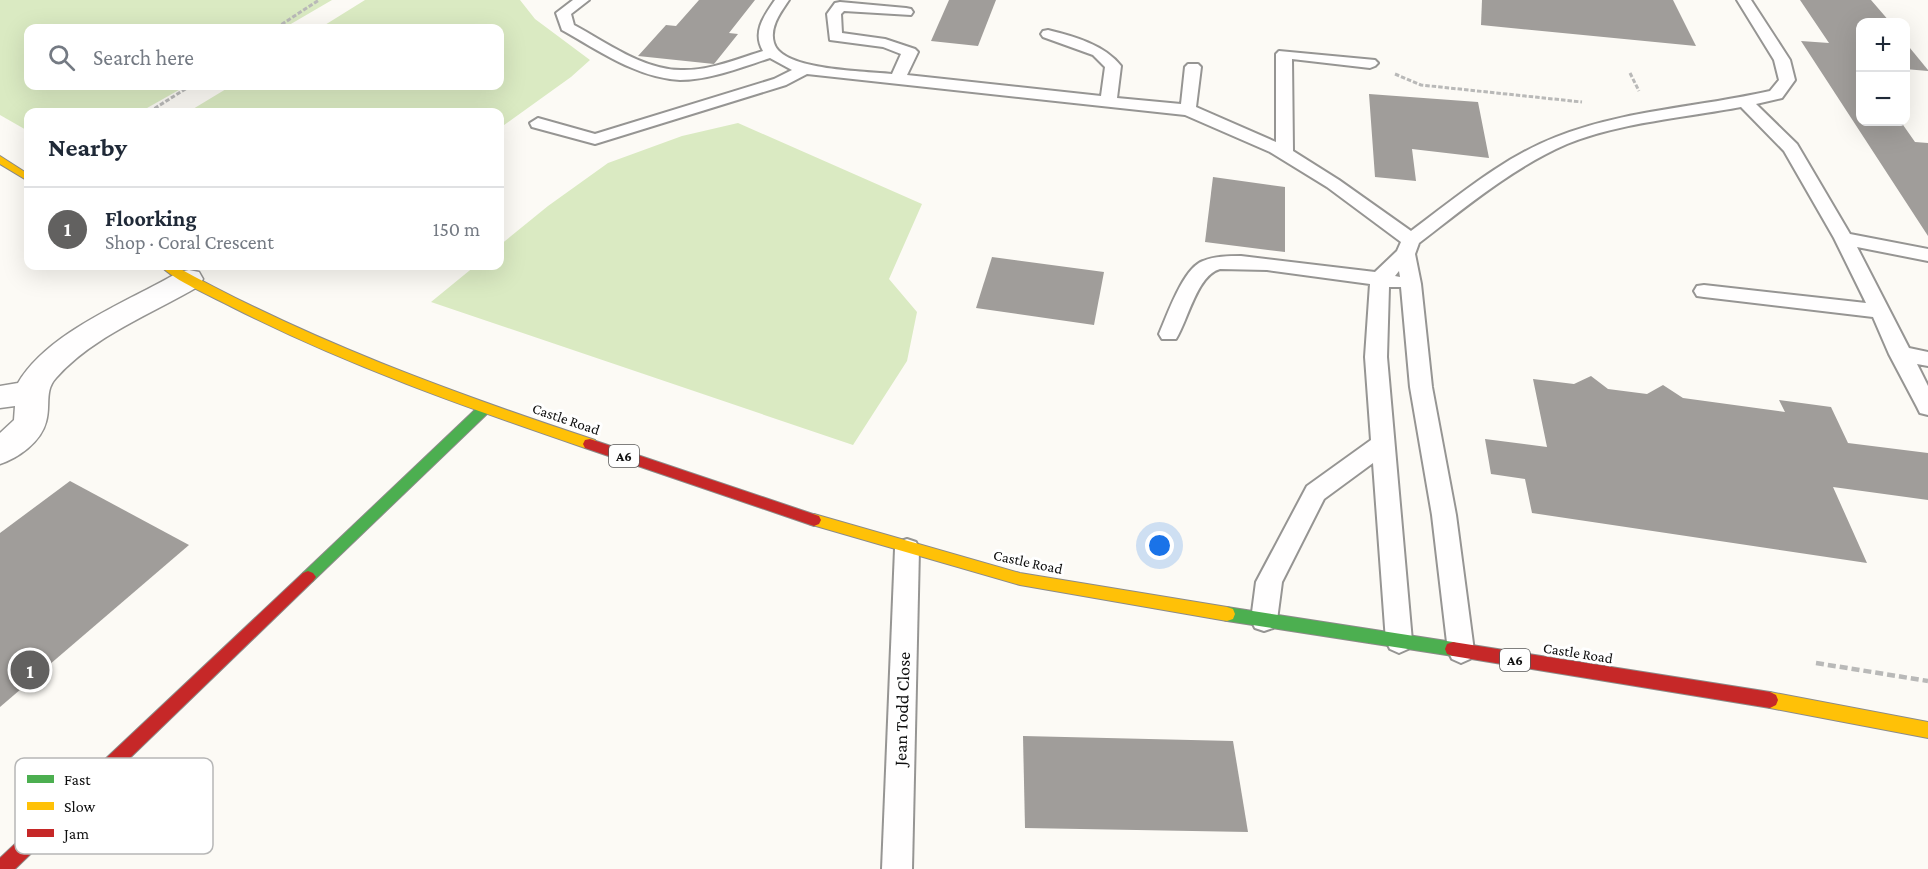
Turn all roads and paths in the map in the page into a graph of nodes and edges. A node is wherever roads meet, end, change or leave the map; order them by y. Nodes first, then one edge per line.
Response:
1 (318, 0) edge
2 (582, 0) edge
3 (782, 0) edge
4 (1744, 0) edge
5 (906, 12) dead end
6 (282, 24) edge
7 (1048, 34) dead end
8 (771, 53) junction
9 (1370, 63) joint
10 (1193, 67) dead end
11 (805, 69) junction
12 (897, 79) junction
13 (184, 90) edge
14 (1108, 101) junction
15 (1588, 102) dead end
16 (1745, 102) junction
17 (155, 108) edge
18 (1188, 110) junction
19 (538, 123) dead end
20 (1284, 156) junction
21 (0, 159) edge
22 (24, 175) edge
23 (1843, 238) junction
24 (1408, 247) junction
25 (1928, 255) edge
26 (178, 272) edge
27 (1380, 279) junction
28 (1411, 284) junction
29 (1704, 291) dead end
30 (1879, 311) junction
31 (1169, 334) dead end
32 (1899, 354) junction
33 (1928, 359) edge
34 (31, 393) junction
35 (0, 397) edge
36 (1928, 407) edge
37 (484, 409) junction
38 (1384, 443) junction
39 (0, 452) edge
40 (907, 549) junction
41 (1264, 620) junction
42 (1399, 641) junction
43 (1461, 651) junction
44 (1806, 662) dead end
45 (1928, 681) edge
46 (1928, 730) edge
47 (118, 758) edge
48 (18, 854) edge
49 (2, 869) edge
50 (897, 869) edge

1 - 6 path
2 - 8 lane
3 - 8 lane
4 - 16 lane
5 - 12 lane
7 - 14 lane
8 - 11 lane
9 - 15 path
9 - 20 lane
10 - 18 lane
11 - 12 lane
11 - 19 lane
12 - 14 lane
13 - 17 path
14 - 18 lane
16 - 23 lane
16 - 24 lane
18 - 20 lane
20 - 24 lane
21 - 22 main road
23 - 25 lane
23 - 30 lane
24 - 27 lane
24 - 28 lane
26 - 34 street
26 - 37 main road, Castle Road / A6
27 - 28 lane
27 - 31 lane
27 - 38 lane
28 - 43 lane
29 - 30 lane
30 - 32 lane
32 - 33 lane
32 - 36 lane
34 - 35 street
34 - 39 street
37 - 40 main road, Castle Road / A6
37 - 47 main road
38 - 41 lane
38 - 42 lane
40 - 41 main road, Castle Road / A6
40 - 50 lane, Jean Todd Close
41 - 42 main road, Castle Road / A6
42 - 43 main road, Castle Road / A6
43 - 46 main road, Castle Road / A6
44 - 45 path
48 - 49 main road

